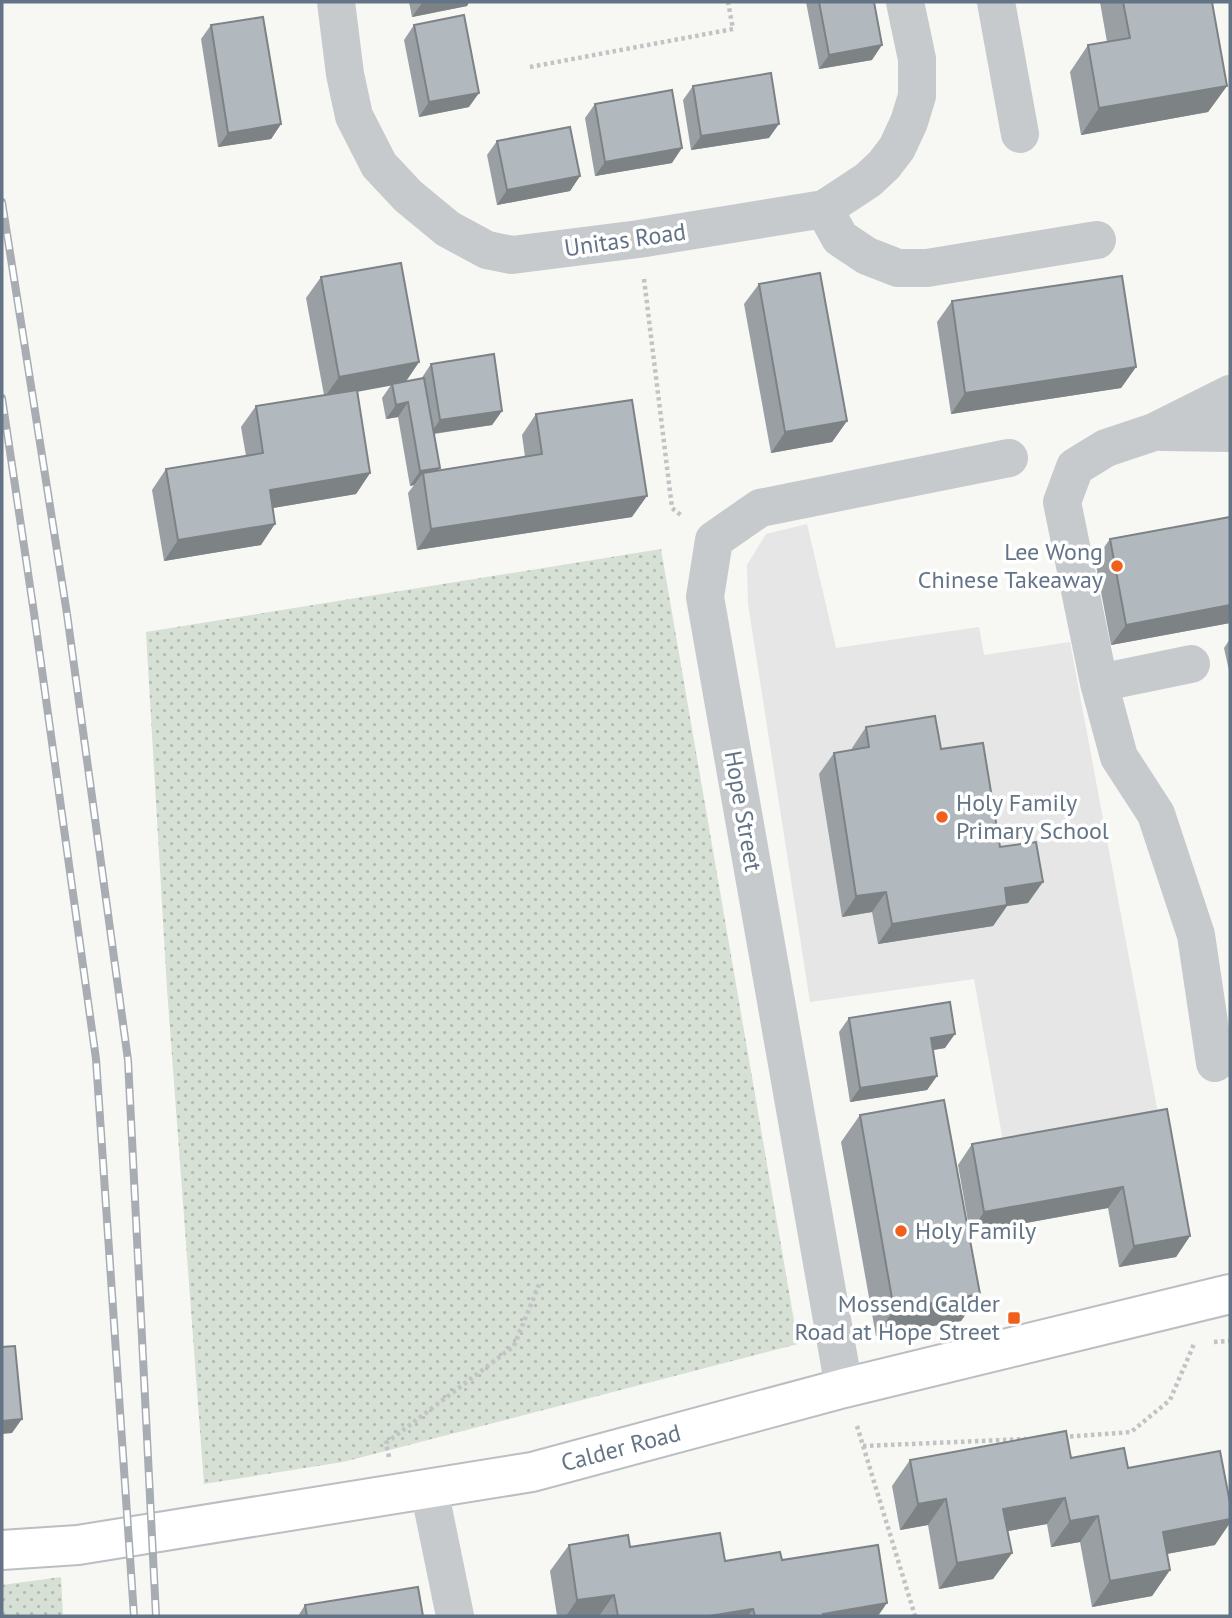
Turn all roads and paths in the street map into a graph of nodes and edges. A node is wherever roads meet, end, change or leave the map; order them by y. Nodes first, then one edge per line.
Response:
1 (336, 2) edge
2 (728, 2) edge
3 (905, 2) edge
4 (996, 2) edge
5 (530, 67) dead end
6 (1020, 134) dead end
7 (824, 209) junction
8 (639, 239) junction
9 (1097, 240) dead end
10 (1230, 394) edge
11 (1154, 432) junction
12 (1230, 433) edge
13 (1009, 458) dead end
14 (714, 540) junction
15 (1191, 664) dead end
16 (1099, 683) junction
17 (1215, 1063) dead end
18 (540, 1282) dead end
19 (1230, 1294) edge
20 (1230, 1341) edge
21 (845, 1388) junction
22 (1054, 1438) edge
23 (1027, 1439) edge
24 (863, 1446) junction
25 (412, 1492) junction
26 (2, 1550) edge
27 (455, 1616) edge
28 (915, 1616) edge

1 - 8 street, Unitas Road
2 - 5 path
3 - 7 street, Unitas Road
4 - 6 street
7 - 8 street, Unitas Road
7 - 9 street
8 - 14 path
10 - 11 street
11 - 12 street
11 - 16 street
13 - 14 street
14 - 21 street, Hope Street
15 - 16 street
16 - 17 street
18 - 25 path
19 - 21 main road, Calder Road
20 - 22 path
21 - 24 path
21 - 25 main road, Calder Road
23 - 24 path
24 - 28 path
25 - 26 main road, Calder Road
25 - 27 street

